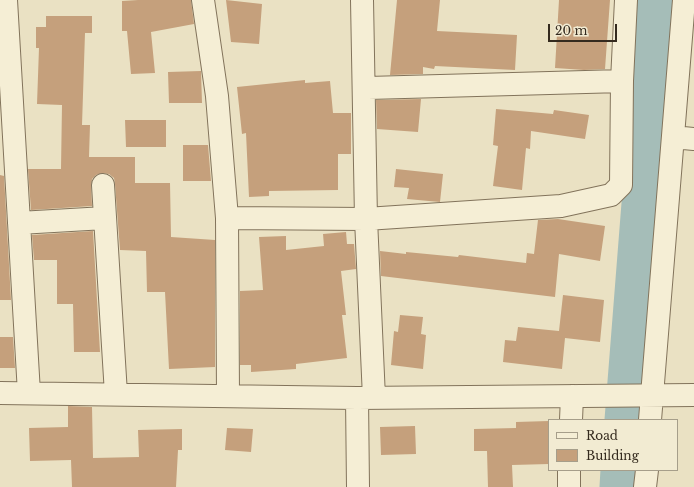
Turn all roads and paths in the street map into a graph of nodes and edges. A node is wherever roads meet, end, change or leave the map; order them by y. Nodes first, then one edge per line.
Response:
1 (6, 0) edge
2 (10, 0) edge
3 (203, 0) edge
4 (362, 0) edge
5 (626, 0) edge
6 (684, 0) edge
7 (0, 1) edge
8 (622, 81) junction
9 (364, 86) junction
10 (673, 137) junction
11 (694, 139) edge
12 (104, 185) dead end
13 (105, 218) junction
14 (227, 218) junction
15 (366, 219) junction
16 (19, 223) junction
17 (0, 392) edge
18 (28, 393) junction
19 (116, 394) junction
20 (694, 395) edge
21 (228, 396) junction
22 (572, 396) junction
23 (652, 396) junction
24 (366, 398) junction
25 (571, 419) edge
26 (650, 419) edge
27 (569, 471) edge
28 (646, 471) edge
29 (358, 487) edge
30 (568, 487) edge
31 (645, 487) edge

1 - 2 street
1 - 7 street
1 - 16 street
3 - 14 street
4 - 9 street
5 - 8 street
6 - 10 street
8 - 9 street
8 - 15 street
9 - 15 street
10 - 11 street
10 - 23 street
12 - 13 street
13 - 16 street
13 - 19 street
14 - 15 street
14 - 21 street
15 - 24 street
16 - 18 street
17 - 18 street
18 - 19 street
19 - 21 street
20 - 23 street
21 - 24 street
22 - 23 street
22 - 24 street
22 - 25 street
23 - 26 street
24 - 29 street
27 - 30 street
28 - 31 street

